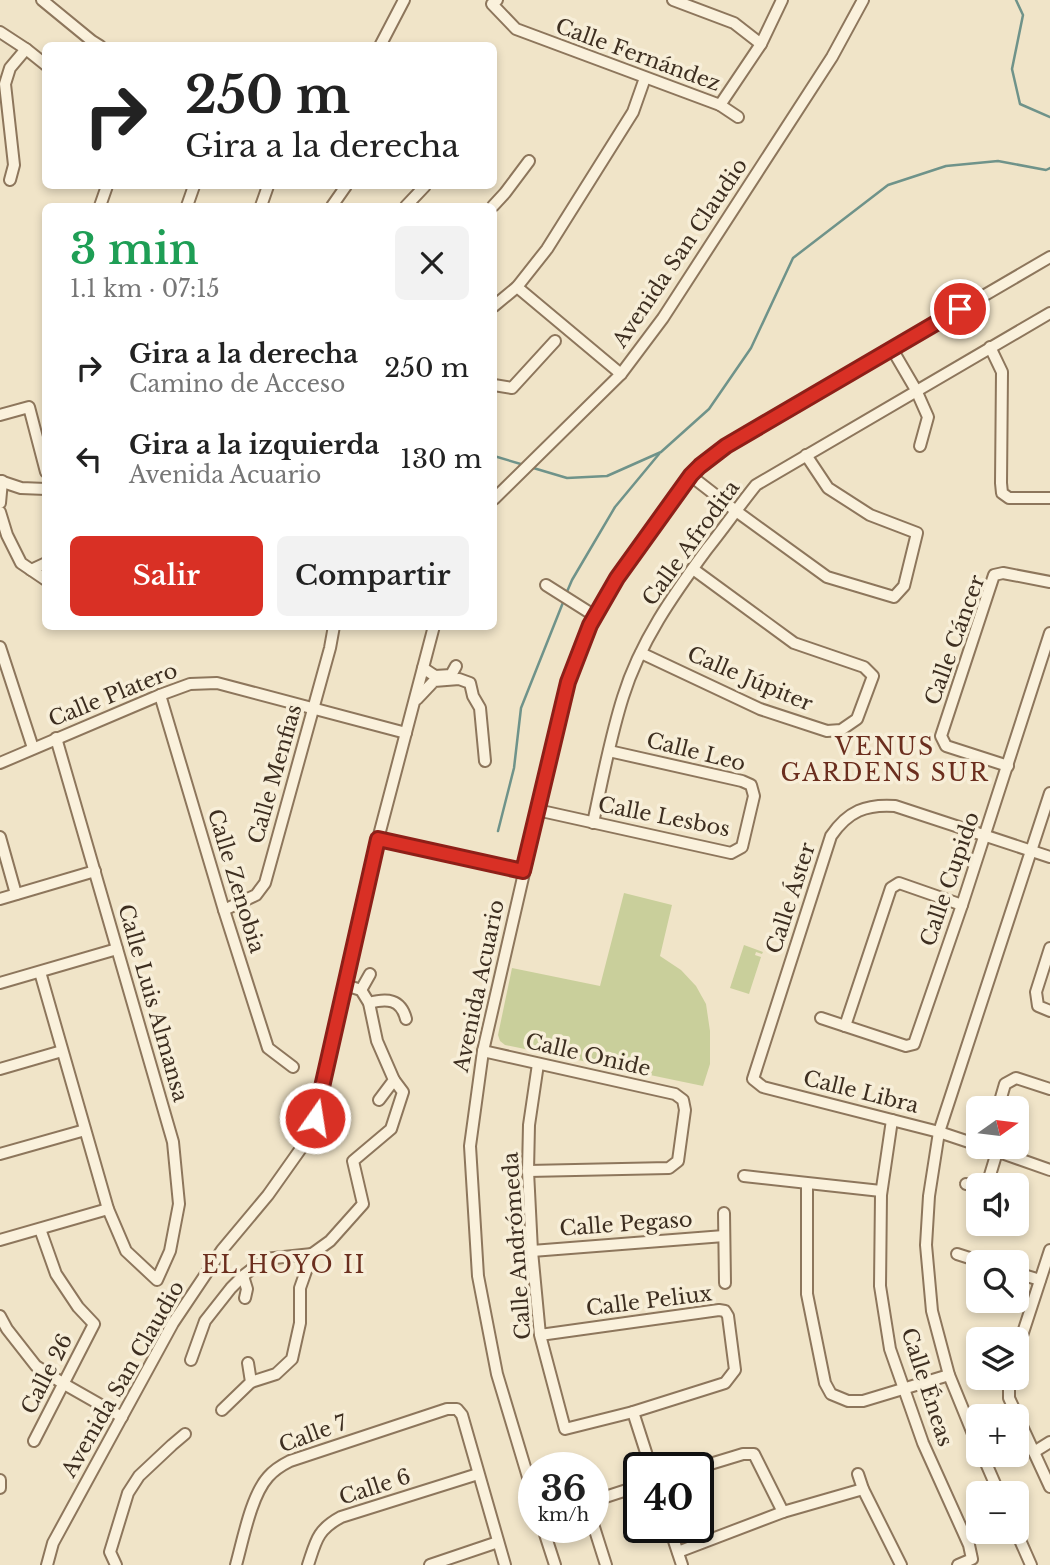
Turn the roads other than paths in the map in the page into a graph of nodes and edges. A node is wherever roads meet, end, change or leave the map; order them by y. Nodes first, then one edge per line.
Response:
1 (43, 0) edge
2 (404, 0) edge
3 (673, 0) edge
4 (782, 0) edge
5 (863, 0) edge
6 (495, 2) edge
7 (694, 4) edge
8 (0, 32) edge
9 (94, 42) edge
10 (382, 42) edge
11 (761, 44) junction
12 (26, 49) junction
13 (42, 62) edge
14 (645, 78) junction
15 (720, 105) junction
16 (738, 117) dead end
17 (529, 161) dead end
18 (10, 180) dead end
19 (422, 189) edge
20 (410, 203) edge
21 (496, 203) edge
22 (1050, 257) edge
23 (517, 287) junction
24 (497, 304) edge
25 (1048, 314) edge
26 (555, 341) dead end
27 (990, 347) junction
28 (892, 349) junction
29 (621, 374) junction
30 (497, 386) edge
31 (916, 390) junction
32 (0, 413) edge
33 (920, 446) dead end
34 (806, 455) junction
35 (42, 457) edge
36 (691, 475) junction
37 (1, 481) edge
38 (42, 489) edge
39 (497, 496) edge
40 (1050, 498) edge
41 (0, 503) edge
42 (736, 511) junction
43 (0, 512) edge
44 (42, 565) edge
45 (693, 569) junction
46 (31, 570) junction
47 (42, 577) edge
48 (1050, 582) edge
49 (546, 585) dead end
50 (595, 616) junction
51 (333, 630) edge
52 (433, 630) edge
53 (1050, 633) edge
54 (0, 647) edge
55 (641, 653) junction
56 (456, 666) dead end
57 (423, 668) junction
58 (5, 679) edge
59 (160, 695) junction
60 (415, 701) junction
61 (313, 708) junction
62 (406, 733) junction
63 (56, 738) junction
64 (33, 748) junction
65 (609, 751) junction
66 (485, 761) dead end
67 (0, 763) edge
68 (1008, 766) junction
69 (1050, 793) edge
70 (751, 807) joint
71 (537, 810) junction
72 (593, 822) junction
73 (985, 836) junction
74 (0, 837) edge
75 (378, 839) junction
76 (1031, 851) junction
77 (1050, 857) edge
78 (523, 871) junction
79 (95, 872) junction
80 (16, 894) junction
81 (0, 899) edge
82 (962, 905) junction
83 (225, 910) junction
84 (1050, 948) edge
85 (117, 949) junction
86 (40, 972) junction
87 (370, 974) dead end
88 (0, 983) edge
89 (345, 985) junction
90 (361, 990) junction
91 (369, 1003) junction
92 (1050, 1011) edge
93 (821, 1018) dead end
94 (406, 1019) dead end
95 (845, 1026) junction
96 (62, 1051) junction
97 (483, 1051) junction
98 (538, 1063) junction
99 (293, 1068) dead end
100 (0, 1069) edge
101 (394, 1080) junction
102 (1050, 1089) edge
103 (772, 1090) joint
104 (1002, 1096) edge
105 (379, 1100) dead end
106 (892, 1119) junction
107 (85, 1130) junction
108 (939, 1132) junction
109 (966, 1141) edge
110 (0, 1154) edge
111 (1018, 1159) edge
112 (1050, 1170) edge
113 (527, 1171) junction
114 (744, 1176) dead end
115 (807, 1184) junction
116 (881, 1191) junction
117 (108, 1209) junction
118 (724, 1213) dead end
119 (40, 1229) junction
120 (724, 1236) junction
121 (0, 1240) edge
122 (1050, 1250) edge
123 (532, 1251) junction
124 (312, 1254) junction
125 (957, 1254) dead end
126 (966, 1257) edge
127 (243, 1276) junction
128 (1029, 1277) edge
129 (1040, 1280) junction
130 (725, 1283) dead end
131 (245, 1298) dead end
132 (0, 1316) edge
133 (1024, 1327) edge
134 (540, 1335) junction
135 (733, 1349) joint
136 (191, 1360) dead end
137 (248, 1363) dead end
138 (949, 1375) junction
139 (251, 1382) junction
140 (64, 1384) junction
141 (903, 1388) junction
142 (1009, 1390) edge
143 (222, 1410) dead end
144 (634, 1412) junction
145 (966, 1417) edge
146 (122, 1418) junction
147 (185, 1434) dead end
148 (34, 1441) dead end
149 (1050, 1442) edge
150 (520, 1452) edge
151 (646, 1452) edge
152 (1034, 1452) junction
153 (714, 1463) edge
154 (478, 1474) junction
155 (858, 1474) dead end
156 (0, 1480) edge
157 (1049, 1484) edge
158 (0, 1488) edge
159 (863, 1489) junction
160 (783, 1512) junction
161 (498, 1542) junction
162 (548, 1543) edge
163 (599, 1543) edge
164 (675, 1543) edge
165 (1022, 1544) edge
166 (678, 1552) junction
167 (47, 1565) edge
168 (116, 1565) edge
169 (236, 1565) edge
170 (308, 1565) edge
171 (430, 1565) edge
172 (505, 1565) edge
173 (555, 1565) edge
174 (606, 1565) edge
175 (682, 1565) edge
176 (901, 1565) edge
177 (957, 1565) edge
178 (1031, 1565) edge

1 - 9 street
2 - 10 street
3 - 7 street
4 - 11 street
5 - 29 street, Avenida San Claudio
6 - 14 street, Calle Fernández
7 - 11 street
8 - 12 street
11 - 15 street
12 - 13 street
12 - 18 street
14 - 15 street, Calle Fernández
14 - 23 street
15 - 16 street, Calle Fernández
17 - 21 street
19 - 20 street
22 - 28 street, Avenida Acuario
23 - 24 street
23 - 29 street
25 - 27 street, Calle Afrodita
26 - 30 street
27 - 31 street, Calle Afrodita
27 - 40 street
28 - 31 street
28 - 36 street, Avenida Acuario
29 - 39 street, Avenida San Claudio
31 - 33 street
31 - 34 street, Calle Afrodita
32 - 35 street
34 - 42 street, Calle Afrodita
34 - 42 street
36 - 42 street
36 - 50 street, Avenida Acuario
37 - 38 street
37 - 41 street
42 - 45 street, Calle Afrodita
43 - 46 street
44 - 46 street
45 - 55 street, Calle Afrodita
45 - 55 street, Calle Júpiter
46 - 47 street
48 - 68 street, Calle Cáncer
49 - 50 street
50 - 71 street, Avenida Acuario
51 - 61 street, Calle Menfias
52 - 57 street, Avenida San Claudio
53 - 68 street, Calle Cupido
54 - 58 street
55 - 65 street, Calle Afrodita
56 - 57 street
57 - 60 street, Avenida San Claudio
58 - 64 street
59 - 61 street, Calle Platero
59 - 63 street, Calle Platero
59 - 83 street, Calle Zenobia
60 - 62 street, Avenida San Claudio
60 - 66 street
61 - 62 street, Calle Platero
61 - 83 street, Calle Menfias
62 - 75 street, Avenida San Claudio
63 - 64 street, Calle Platero
63 - 79 street, Calle Luis Almansa
64 - 67 street, Calle Platero
65 - 70 street, Calle Leo
65 - 72 street, Calle Afrodita
68 - 73 street, Calle Cupido
69 - 76 street
70 - 72 street, Calle Lesbos
71 - 72 street, Calle Lesbos
71 - 78 street, Avenida Acuario
73 - 76 street, Calle Áster
73 - 82 street, Calle Cupido
73 - 103 street, Calle Áster
74 - 80 street
75 - 78 street
75 - 89 street, Avenida San Claudio
76 - 77 street, Calle Áster
76 - 108 street
78 - 97 street, Avenida Acuario
79 - 80 street
79 - 85 street, Calle Luis Almansa
80 - 81 street
82 - 95 street, Calle Cupido
82 - 95 street
83 - 99 street, Calle Zenobia
84 - 92 street
85 - 86 street
85 - 117 street, Calle Luis Almansa
86 - 88 street
86 - 96 street
87 - 90 street
89 - 90 street
89 - 146 street, Avenida San Claudio
90 - 91 street
91 - 94 street
91 - 101 street
93 - 95 street, Calle Cupido
96 - 100 street
96 - 107 street
97 - 98 street, Calle Onide
97 - 150 street, Avenida Acuario
98 - 113 street, Calle Andrómeda
98 - 113 street, Calle Onide
101 - 105 street
101 - 124 street
102 - 104 street
103 - 106 street, Calle Libra
106 - 108 street, Calle Libra
106 - 116 street, Calle Éneas
107 - 110 street
107 - 117 street
108 - 109 street, Calle Libra
108 - 138 street
111 - 112 street, Calle Libra
113 - 123 street, Calle Andrómeda
114 - 115 street
115 - 116 street
115 - 141 street
116 - 141 street, Calle Éneas
117 - 119 street
118 - 120 street, Calle Pegaso
119 - 121 street
119 - 140 street, Calle 26
120 - 123 street, Calle Pegaso
120 - 130 street, Calle Pegaso
122 - 129 street
123 - 134 street, Calle Andrómeda
124 - 127 street
124 - 139 street
125 - 126 street
127 - 131 street
127 - 136 street
128 - 129 street
129 - 133 street
132 - 140 street
134 - 135 street, Calle Peliux
134 - 144 street, Calle Andrómeda
135 - 144 street, Calle Andrómeda
137 - 139 street
138 - 141 street
138 - 145 street
139 - 143 street
140 - 146 street
140 - 148 street, Calle 26
141 - 177 street, Calle Éneas
142 - 152 street
144 - 151 street
146 - 167 street, Avenida San Claudio
147 - 168 street
149 - 152 street
152 - 157 street
153 - 160 street
154 - 161 street
154 - 169 street, Calle 7
154 - 170 street, Calle 6
155 - 159 street
156 - 158 street
159 - 160 street
159 - 176 street
160 - 166 street
161 - 171 street
161 - 172 street
162 - 173 street
163 - 174 street
164 - 166 street
165 - 178 street
166 - 175 street

